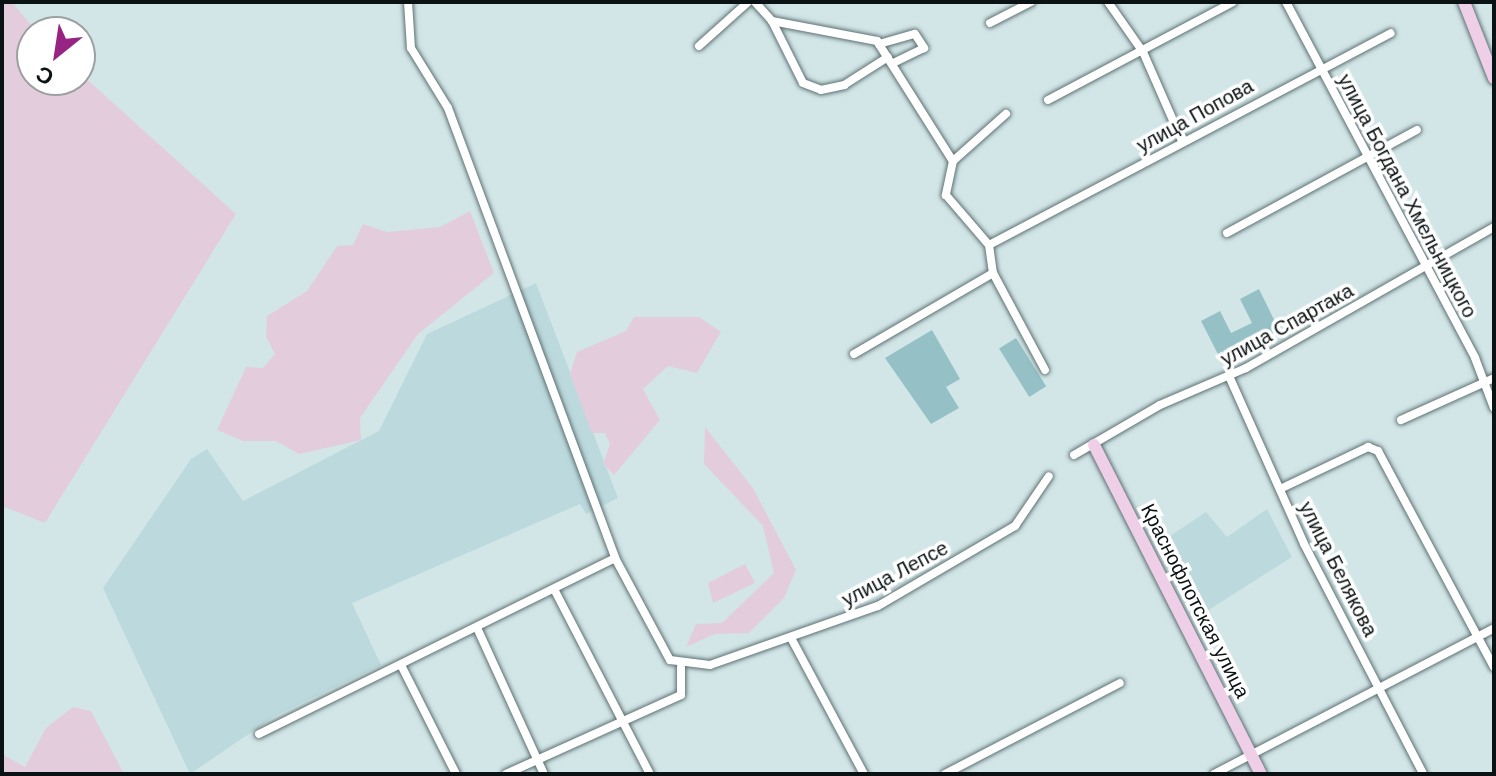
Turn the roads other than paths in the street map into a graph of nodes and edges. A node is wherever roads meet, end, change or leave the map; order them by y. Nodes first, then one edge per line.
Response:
1 (408, 2) edge
2 (748, 2) edge
3 (755, 2) edge
4 (1031, 2) edge
5 (1108, 2) edge
6 (1233, 2) edge
7 (1286, 2) edge
8 (1464, 2) edge
9 (772, 21) junction
10 (990, 23) dead end
11 (1391, 33) dead end
12 (879, 44) junction
13 (699, 46) dead end
14 (1143, 52) junction
15 (892, 60) junction
16 (1320, 66) junction
17 (1494, 78) edge
18 (1048, 100) dead end
19 (1006, 114) dead end
20 (1417, 130) dead end
21 (1182, 141) junction
22 (1369, 159) junction
23 (953, 161) junction
24 (1494, 227) edge
25 (1227, 233) dead end
26 (989, 245) junction
27 (1427, 265) junction
28 (993, 273) junction
29 (854, 354) dead end
30 (1045, 370) dead end
31 (1229, 376) junction
32 (1494, 378) edge
33 (1482, 385) junction
34 (1494, 408) edge
35 (1401, 420) dead end
36 (1094, 445) junction
37 (1074, 455) dead end
38 (1049, 476) dead end
39 (1280, 489) junction
40 (615, 558) junction
41 (554, 589) junction
42 (1494, 628) edge
43 (478, 630) junction
44 (1476, 637) junction
45 (791, 638) junction
46 (402, 667) junction
47 (681, 667) junction
48 (1494, 667) edge
49 (1120, 683) dead end
50 (1381, 688) junction
51 (624, 724) junction
52 (259, 734) dead end
53 (1251, 754) junction
54 (537, 760) junction
55 (456, 774) edge
56 (506, 774) edge
57 (544, 774) edge
58 (650, 774) edge
59 (864, 774) edge
60 (945, 774) edge
61 (1214, 774) edge
62 (1261, 774) edge
63 (1423, 774) edge

1 - 40 street
2 - 13 street
3 - 9 street
4 - 10 street
5 - 14 street
6 - 14 street
7 - 16 street, улица Богдана Хмельницкого
8 - 17 street
9 - 12 street
9 - 15 street
11 - 16 street, улица Попова
12 - 15 street
12 - 15 street
14 - 18 street
14 - 21 street
15 - 23 street
16 - 21 street, улица Попова
16 - 22 street, улица Богдана Хмельницкого
19 - 23 street
20 - 22 street
21 - 26 street, улица Попова
22 - 25 street
22 - 27 street, улица Богдана Хмельницкого
23 - 26 street
24 - 27 street, улица Спартака
26 - 28 street
27 - 31 street, улица Спартака
27 - 33 street, улица Богдана Хмельницкого
28 - 29 street
28 - 30 street
31 - 36 street, улица Спартака
31 - 39 street, улица Белякова
32 - 33 street
33 - 34 street, улица Богдана Хмельницкого
33 - 35 street
36 - 37 street
36 - 53 street, Краснофлотская улица
38 - 45 street, улица Лепсе
39 - 44 street
39 - 50 street, улица Белякова
40 - 41 street
40 - 47 street
41 - 43 street
41 - 51 street
42 - 44 street
43 - 46 street
43 - 54 street
44 - 48 street
44 - 50 street
45 - 47 street, улица Лепсе
45 - 59 street
46 - 52 street
46 - 55 street
47 - 51 street
49 - 60 street
50 - 53 street
50 - 63 street, улица Белякова
51 - 54 street
51 - 58 street
53 - 61 street
53 - 62 street, Краснофлотская улица
54 - 56 street
54 - 57 street

